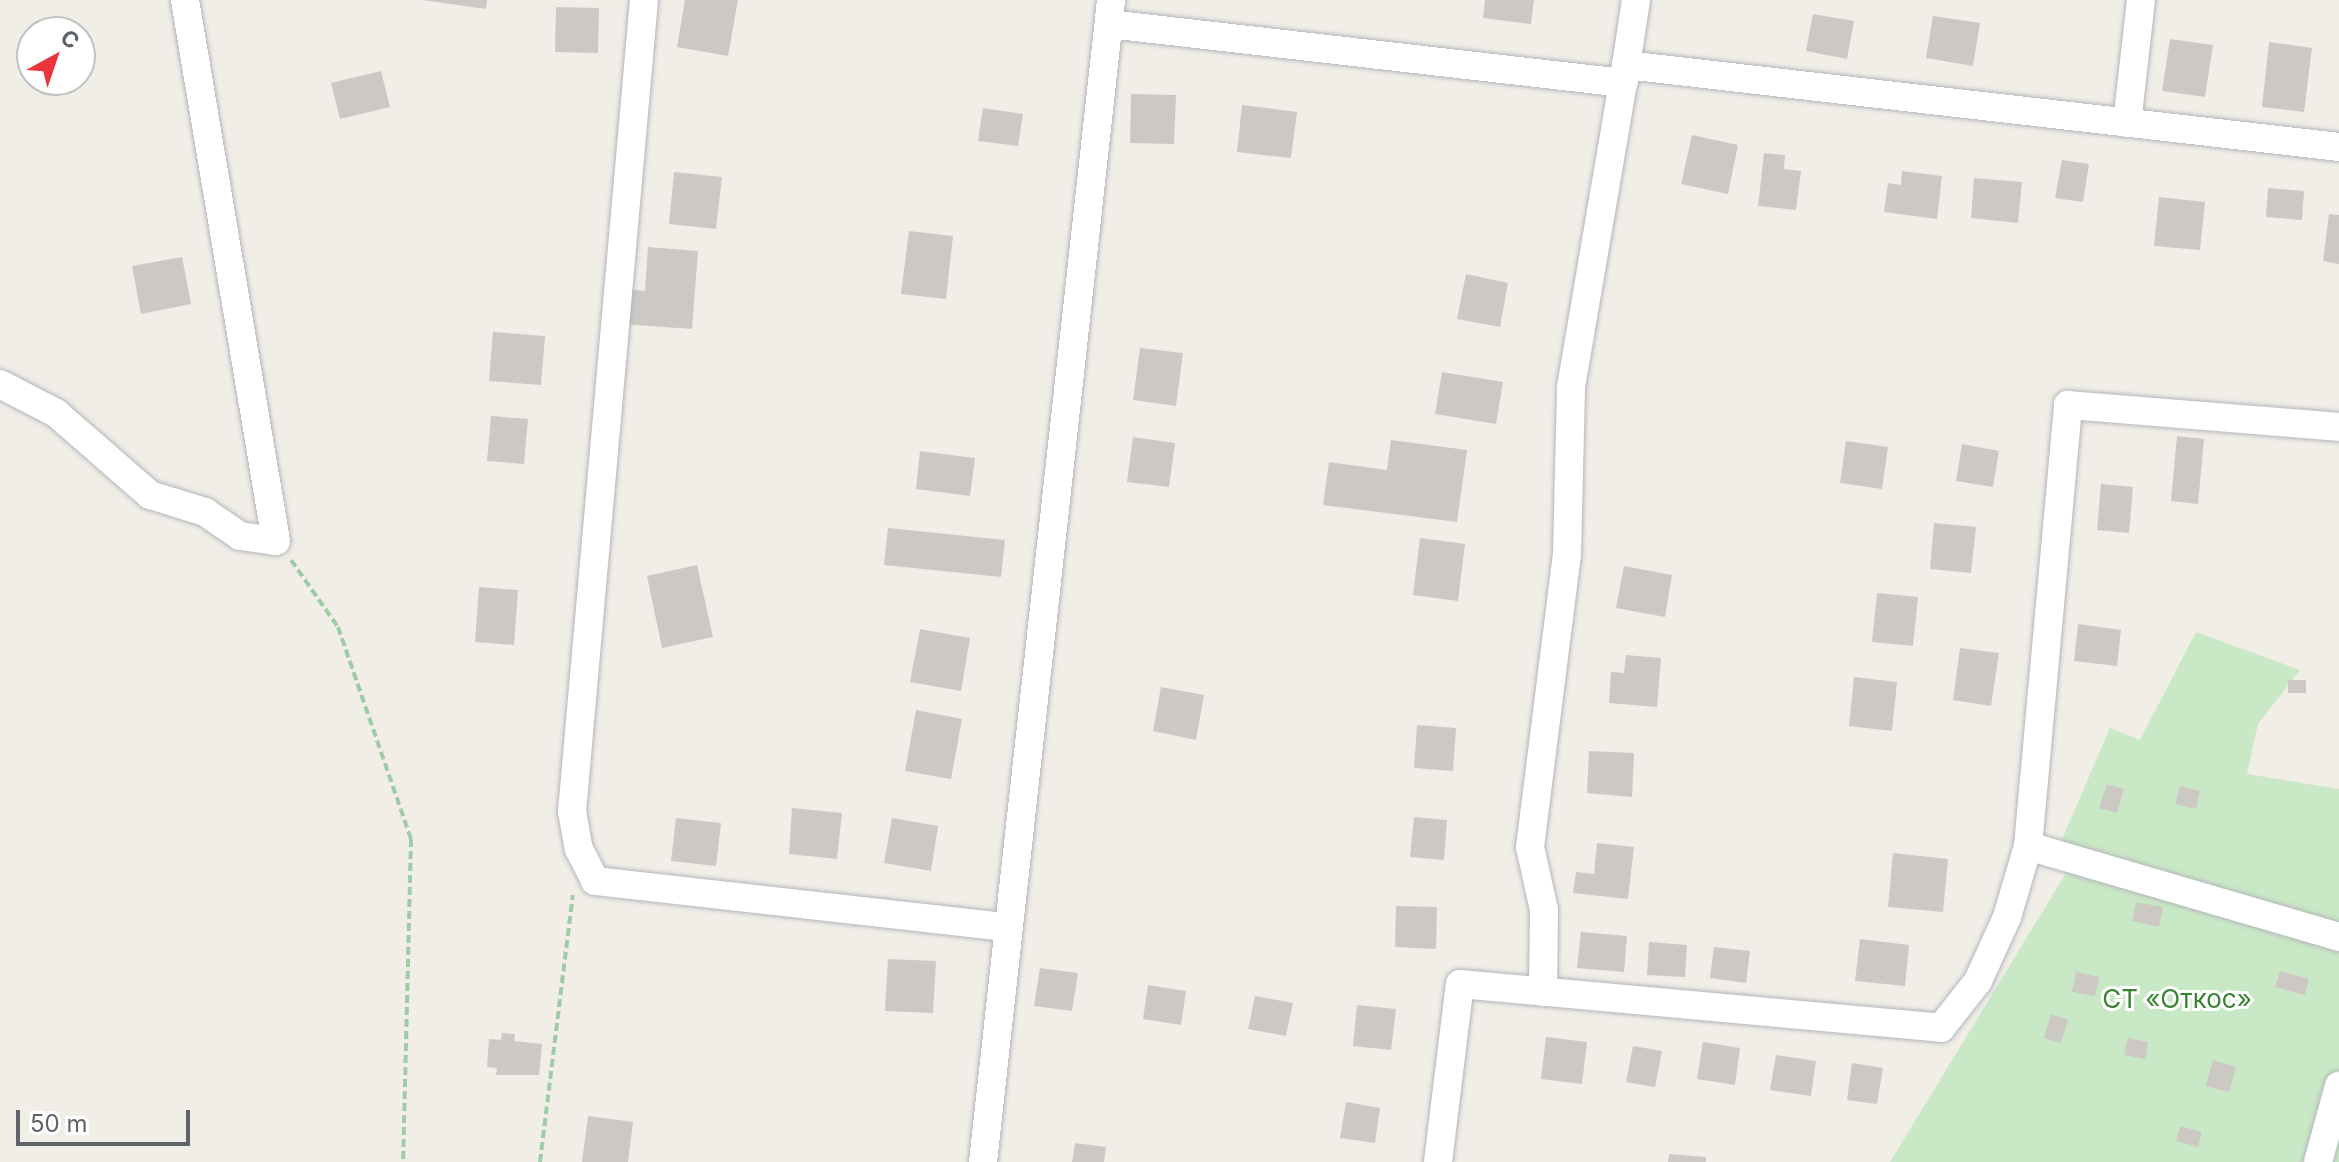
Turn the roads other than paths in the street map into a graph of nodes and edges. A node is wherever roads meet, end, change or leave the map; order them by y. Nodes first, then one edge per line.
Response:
1 (185, 0) edge
2 (644, 0) edge
3 (1636, 0) edge
4 (2141, 0) edge
5 (1110, 12) edge
6 (1625, 74) junction
7 (2127, 123) junction
8 (2339, 147) edge
9 (0, 384) edge
10 (2339, 427) edge
11 (2028, 846) junction
12 (1005, 927) junction
13 (2339, 937) edge
14 (1543, 992) junction
15 (2339, 1086) edge
16 (983, 1162) edge
17 (1438, 1162) edge
18 (2318, 1162) edge

1 - 9 lane
2 - 12 lane
3 - 6 lane
4 - 7 lane
5 - 6 lane
5 - 12 lane
6 - 7 lane
6 - 14 lane
7 - 8 lane
10 - 11 lane
11 - 13 lane
11 - 14 lane
12 - 16 lane
14 - 17 lane
15 - 18 lane

